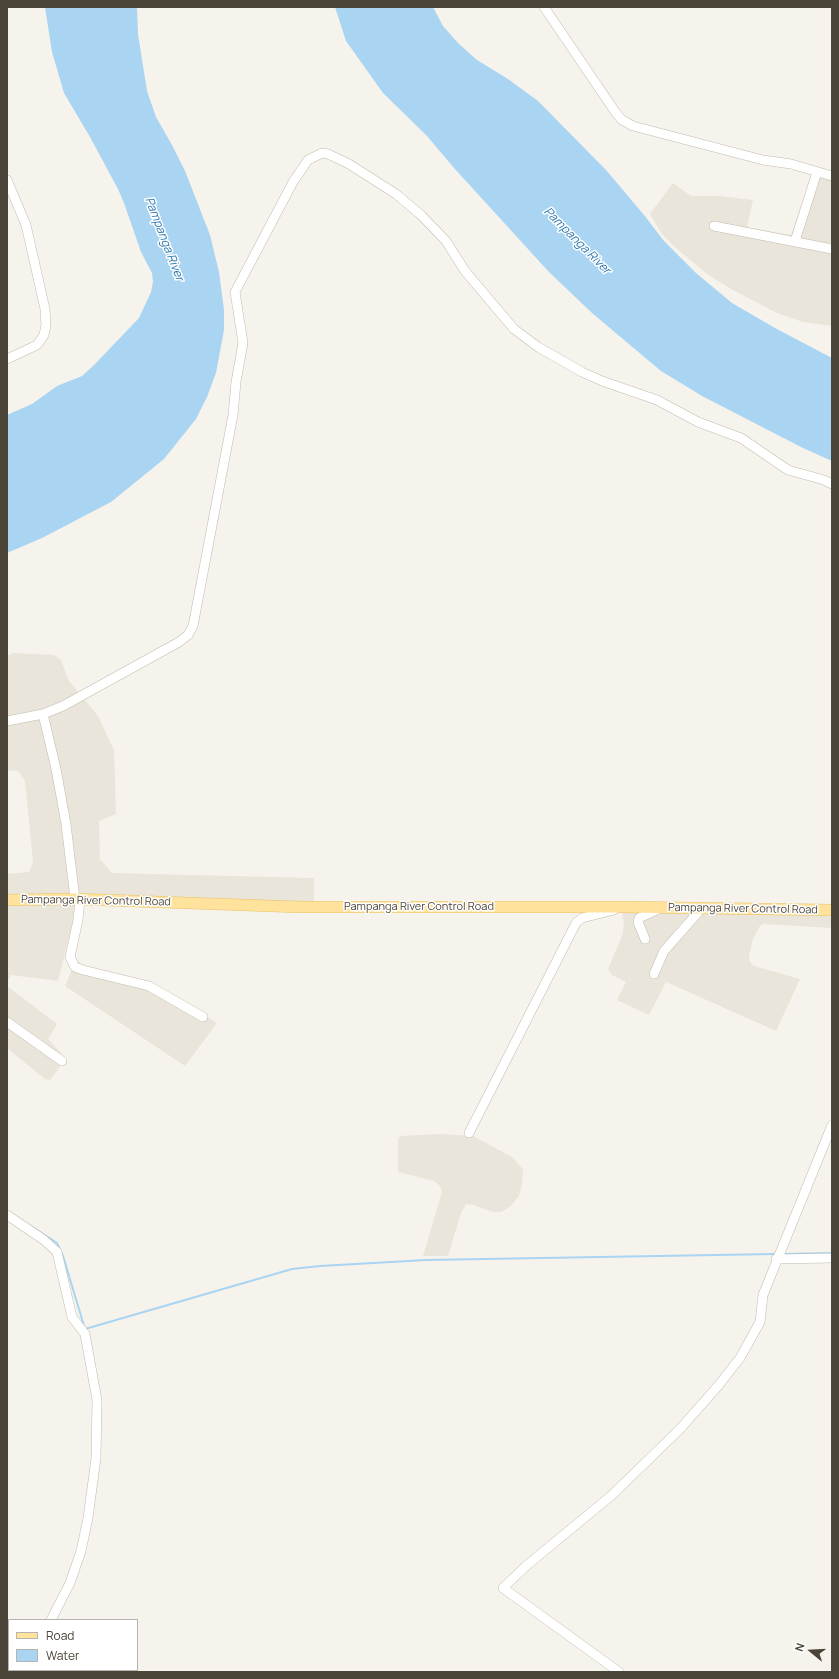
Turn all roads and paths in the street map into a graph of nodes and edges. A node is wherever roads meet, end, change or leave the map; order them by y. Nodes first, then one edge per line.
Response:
1 (544, 7) edge
2 (817, 172) junction
3 (832, 176) edge
4 (7, 180) edge
5 (714, 226) dead end
6 (795, 242) junction
7 (832, 248) edge
8 (7, 360) edge
9 (832, 484) edge
10 (42, 714) junction
11 (7, 721) edge
12 (78, 899) junction
13 (7, 900) edge
14 (624, 907) junction
15 (661, 908) junction
16 (702, 908) junction
17 (832, 910) edge
18 (645, 939) dead end
19 (654, 974) dead end
20 (203, 1017) dead end
21 (7, 1022) edge
22 (62, 1061) dead end
23 (832, 1125) edge
24 (469, 1133) dead end
25 (7, 1215) edge
26 (832, 1258) edge
27 (776, 1259) junction
28 (52, 1619) edge
29 (619, 1672) edge

1 - 2 street
2 - 3 street
2 - 6 street
4 - 8 street
5 - 6 street
6 - 7 street
9 - 10 street
10 - 11 street
10 - 12 street
12 - 13 main road, Pampanga River Control Road
12 - 14 main road, Pampanga River Control Road
12 - 20 street
14 - 15 main road, Pampanga River Control Road
14 - 24 street
15 - 16 main road, Pampanga River Control Road
15 - 18 street
16 - 17 main road, Pampanga River Control Road
16 - 19 street
21 - 22 street
23 - 27 street
25 - 28 street
26 - 27 street
27 - 29 street

